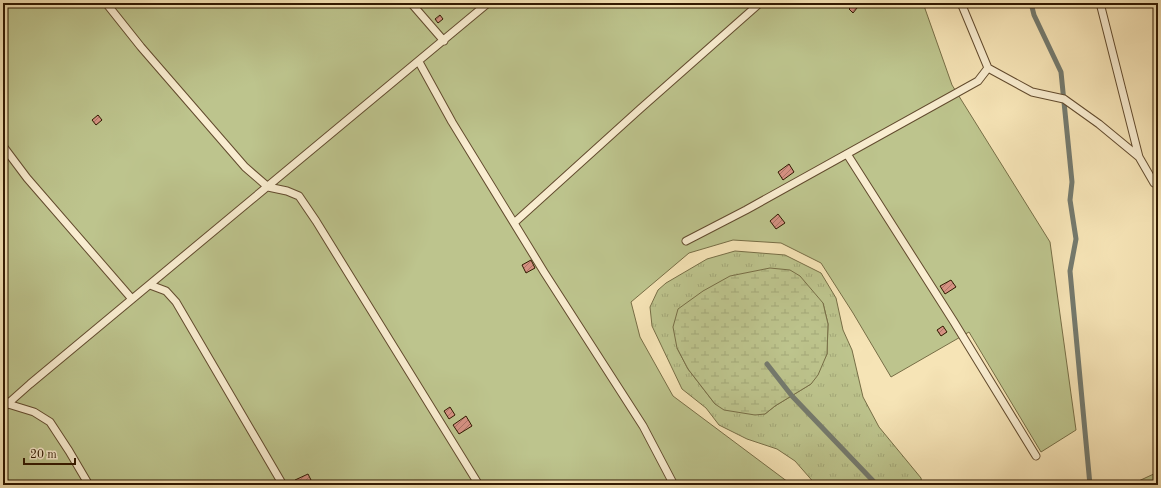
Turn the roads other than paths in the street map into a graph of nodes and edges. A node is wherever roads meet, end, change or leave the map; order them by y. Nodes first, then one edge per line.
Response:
1 (106, 3) edge
2 (411, 3) edge
3 (488, 3) edge
4 (760, 3) edge
5 (960, 3) edge
6 (1100, 3) edge
7 (444, 41) junction
8 (418, 62) junction
9 (988, 68) junction
10 (3, 146) edge
11 (847, 154) junction
12 (1139, 157) junction
13 (1158, 185) edge
14 (268, 187) junction
15 (514, 224) junction
16 (686, 241) dead end
17 (150, 285) junction
18 (132, 300) junction
19 (5, 403) edge
20 (1036, 456) dead end
21 (89, 485) edge
22 (283, 485) edge
23 (479, 485) edge
24 (674, 485) edge

1 - 14 lane
2 - 7 lane
3 - 7 lane
4 - 15 lane
5 - 9 lane
6 - 12 lane
7 - 8 lane
8 - 14 lane
8 - 15 lane
9 - 11 lane
9 - 12 lane
10 - 18 lane
11 - 16 lane
11 - 20 lane
12 - 13 lane
14 - 17 lane
14 - 23 lane
15 - 24 lane
17 - 18 lane
17 - 22 lane
18 - 19 lane
19 - 21 lane

